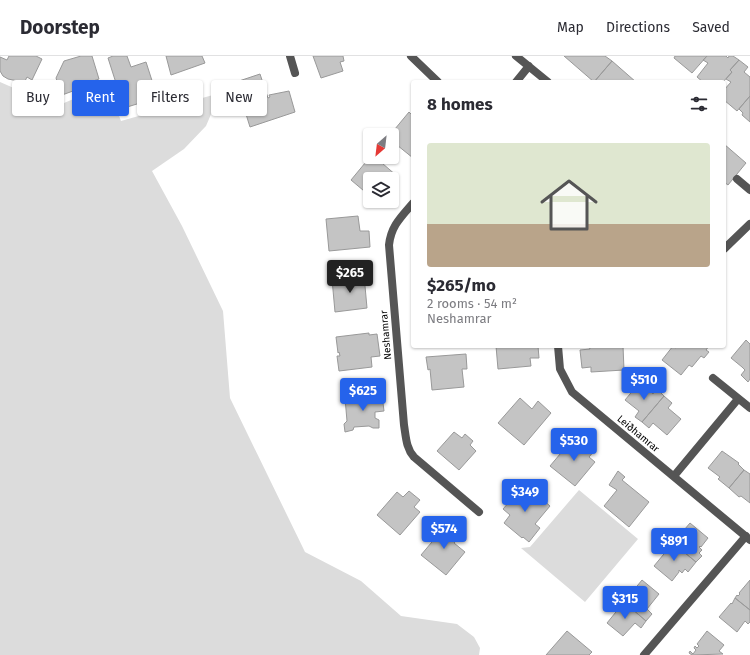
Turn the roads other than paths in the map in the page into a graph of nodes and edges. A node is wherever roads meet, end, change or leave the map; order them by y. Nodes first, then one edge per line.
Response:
1 (290, 56) edge
2 (411, 56) edge
3 (516, 56) edge
4 (529, 66) junction
5 (295, 73) dead end
6 (436, 80) edge
7 (518, 80) edge
8 (546, 80) edge
9 (737, 179) dead end
10 (750, 190) edge
11 (411, 205) edge
12 (750, 224) edge
13 (726, 247) edge
14 (558, 348) edge
15 (714, 378) dead end
16 (738, 399) junction
17 (750, 408) edge
18 (674, 476) junction
19 (479, 512) dead end
20 (748, 538) edge
21 (644, 655) edge

1 - 5 street
2 - 6 street
3 - 4 street
4 - 7 street
4 - 8 street
9 - 10 street
11 - 19 street, Neshamrar
12 - 13 street
14 - 18 street, Leiðhamrar
15 - 16 street
16 - 17 street
16 - 18 street
18 - 20 street, Leiðhamrar
20 - 21 street, Leiðhamrar

